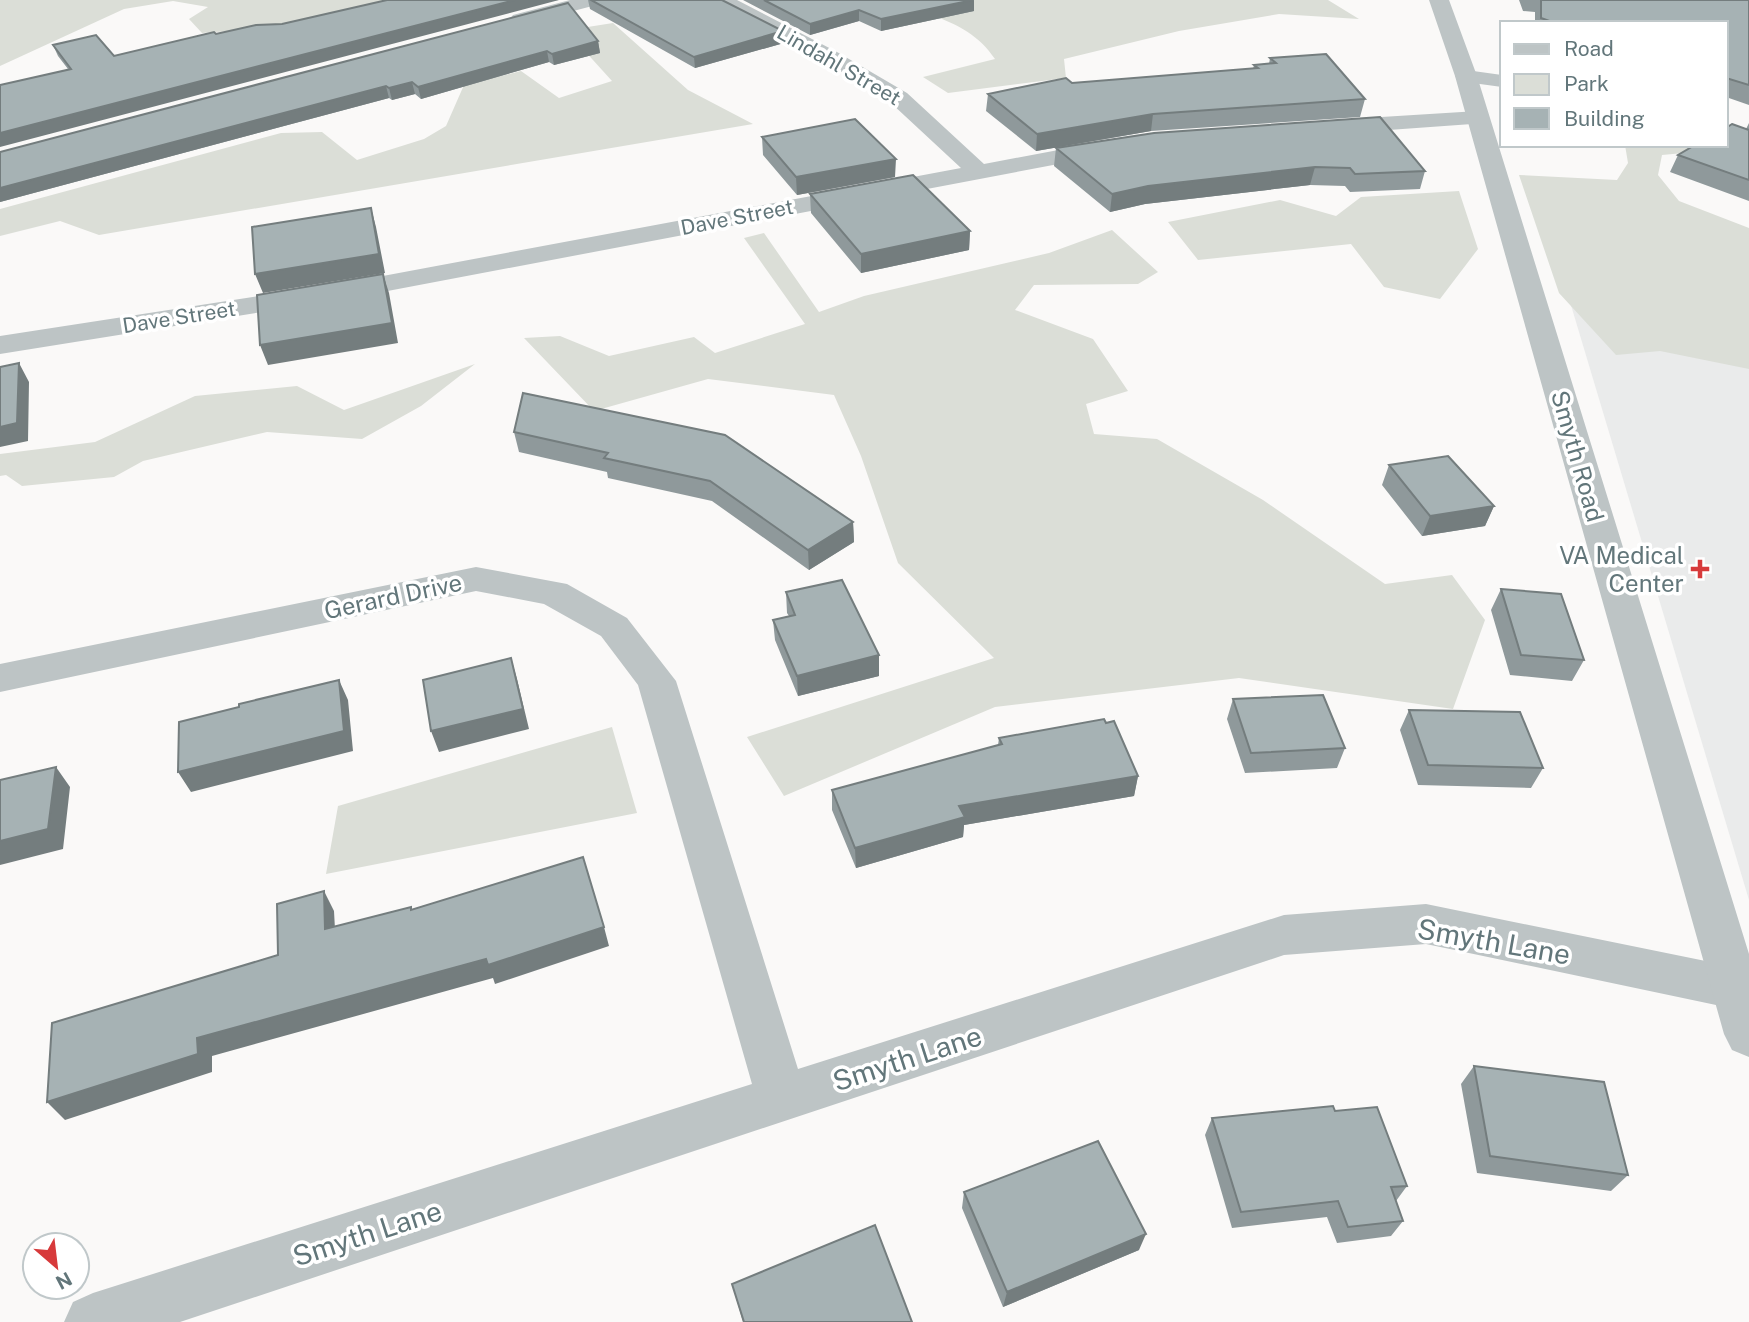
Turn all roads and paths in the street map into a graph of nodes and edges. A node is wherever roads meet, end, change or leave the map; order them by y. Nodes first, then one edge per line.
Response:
1 (593, 0) edge
2 (722, 0) edge
3 (1439, 0) edge
4 (499, 25) edge
5 (1466, 76) junction
6 (1500, 81) edge
7 (1478, 118) junction
8 (1315, 129) edge
9 (1127, 144) edge
10 (978, 171) junction
11 (0, 345) edge
12 (0, 678) edge
13 (1742, 1011) edge
14 (782, 1098) junction
15 (93, 1322) edge

1 - 4 street
2 - 10 street, Lindahl Street
3 - 5 street, Smyth Road
5 - 6 street
5 - 7 street, Smyth Road
7 - 8 street
7 - 13 street, Smyth Road
9 - 10 street, Dave Street
10 - 11 street, Dave Street
12 - 14 street, Gerard Drive
13 - 14 street, Smyth Lane
14 - 15 street, Smyth Lane

